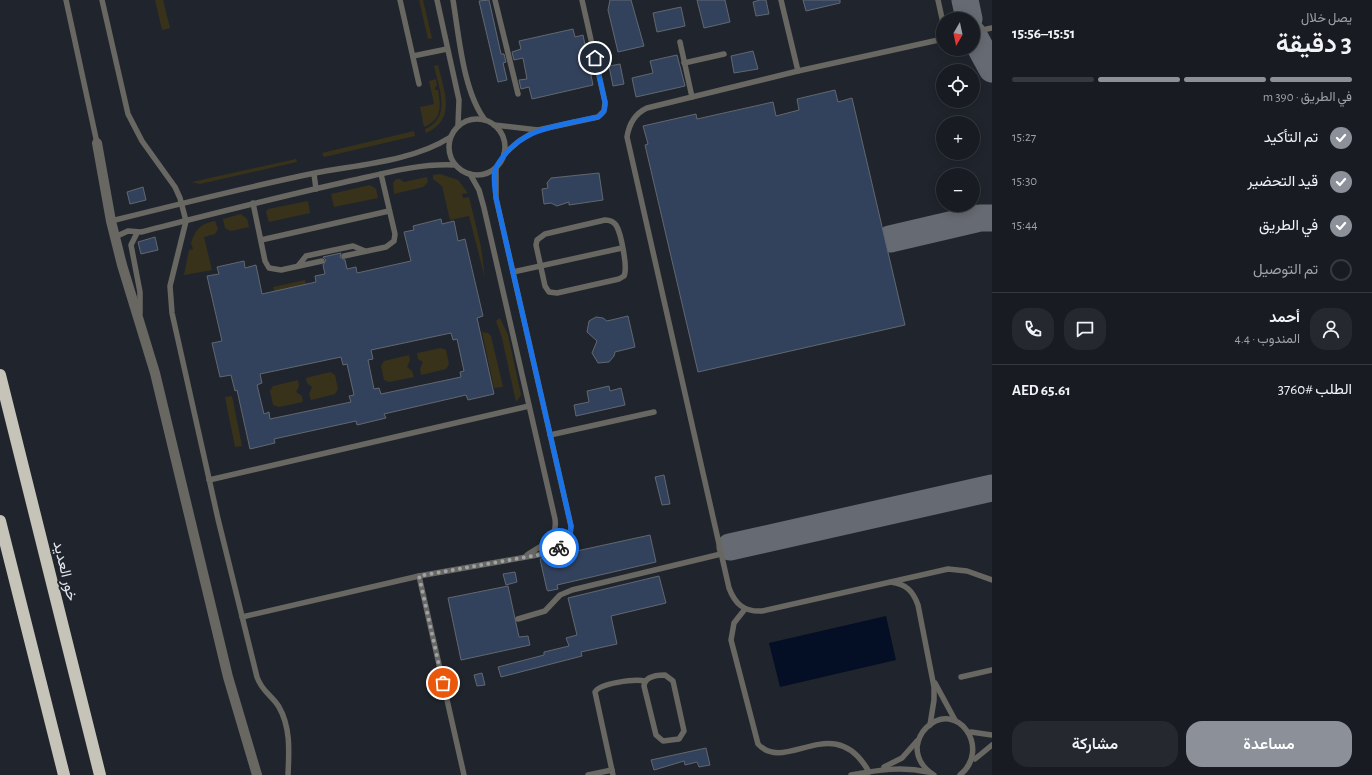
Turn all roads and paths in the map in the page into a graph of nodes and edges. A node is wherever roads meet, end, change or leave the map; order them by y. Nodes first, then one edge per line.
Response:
1 (66, 0) edge
2 (102, 0) edge
3 (400, 0) edge
4 (437, 0) edge
5 (452, 0) edge
6 (495, 0) edge
7 (582, 0) edge
8 (781, 0) edge
9 (938, 0) edge
10 (940, 12) edge
11 (992, 28) edge
12 (980, 31) edge
13 (936, 41) edge
14 (680, 42) dead end
15 (447, 49) junction
16 (724, 54) dead end
17 (413, 56) junction
18 (684, 63) junction
19 (798, 71) junction
20 (420, 84) dead end
21 (518, 94) dead end
22 (692, 97) junction
23 (485, 120) junction
24 (458, 125) junction
25 (494, 125) junction
26 (538, 130) junction
27 (450, 138) junction
28 (97, 143) joint
29 (504, 154) junction
30 (455, 165) junction
31 (496, 168) junction
32 (314, 174) junction
33 (382, 174) junction
34 (470, 174) junction
35 (316, 189) junction
36 (253, 203) junction
37 (182, 204) junction
38 (389, 211) junction
39 (111, 221) junction
40 (186, 221) junction
41 (137, 233) junction
42 (115, 237) junction
43 (261, 240) junction
44 (622, 248) junction
45 (365, 251) junction
46 (344, 256) dead end
47 (322, 261) dead end
48 (298, 266) junction
49 (540, 266) junction
50 (513, 272) junction
51 (139, 319) junction
52 (0, 375) edge
53 (529, 406) junction
54 (654, 412) dead end
55 (550, 435) junction
56 (209, 480) junction
57 (0, 521) edge
58 (721, 554) junction
59 (525, 556) junction
60 (419, 576) junction
61 (992, 580) edge
62 (885, 582) junction
63 (745, 609) junction
64 (242, 617) junction
65 (518, 619) dead end
66 (992, 670) edge
67 (932, 677) junction
68 (961, 677) dead end
69 (645, 681) junction
70 (955, 720) junction
71 (930, 725) junction
72 (971, 732) junction
73 (992, 735) edge
74 (919, 738) junction
75 (992, 745) edge
76 (975, 759) junction
77 (880, 769) junction
78 (613, 772) edge
79 (868, 772) junction
80 (932, 773) edge
81 (966, 773) edge
82 (64, 775) edge
83 (100, 775) edge
84 (257, 775) edge
85 (288, 775) edge
86 (464, 775) edge
87 (588, 775) edge
88 (851, 775) edge
89 (960, 775) edge

1 - 28 lane
2 - 37 lane
3 - 17 lane
4 - 15 lane
5 - 23 lane
6 - 21 lane
7 - 26 lane
8 - 19 lane
9 - 10 lane
11 - 12 lane
13 - 19 lane
14 - 18 lane
15 - 17 lane
15 - 24 lane
16 - 18 lane
17 - 20 lane
18 - 22 lane
19 - 22 lane
22 - 58 lane
23 - 24 lane
23 - 25 lane
24 - 27 lane
25 - 26 lane
25 - 29 lane
26 - 29 lane
27 - 30 lane
27 - 32 lane
28 - 39 street
29 - 31 lane
30 - 33 lane
30 - 34 lane
31 - 34 lane
31 - 50 lane
32 - 35 lane
32 - 37 lane
33 - 35 lane
33 - 38 lane
34 - 53 lane
35 - 36 lane
36 - 40 lane
36 - 43 lane
37 - 39 lane
37 - 40 lane
38 - 43 lane
38 - 45 lane
39 - 42 street
40 - 41 lane
40 - 56 lane
41 - 42 lane
41 - 51 lane
42 - 51 street
43 - 48 lane
44 - 49 lane
44 - 49 lane
44 - 49 lane
45 - 46 lane
45 - 48 lane
47 - 48 lane
49 - 50 lane
50 - 55 lane
51 - 84 street
52 - 83 highway, خور العديد
53 - 56 lane
53 - 59 lane
54 - 55 lane
55 - 59 lane
56 - 64 lane
57 - 82 highway
58 - 63 lane
58 - 65 lane
59 - 60 lane
60 - 64 lane
60 - 86 lane
61 - 62 lane
62 - 63 lane
62 - 67 lane
63 - 79 lane
64 - 85 lane
66 - 68 lane
67 - 70 lane
67 - 71 lane
69 - 69 lane
69 - 78 lane
70 - 71 lane
70 - 72 lane
71 - 74 lane
72 - 73 lane
72 - 76 lane
74 - 77 lane
74 - 80 lane
75 - 76 lane
76 - 81 lane
77 - 79 lane
77 - 80 lane
78 - 87 lane
79 - 88 lane
81 - 89 lane

